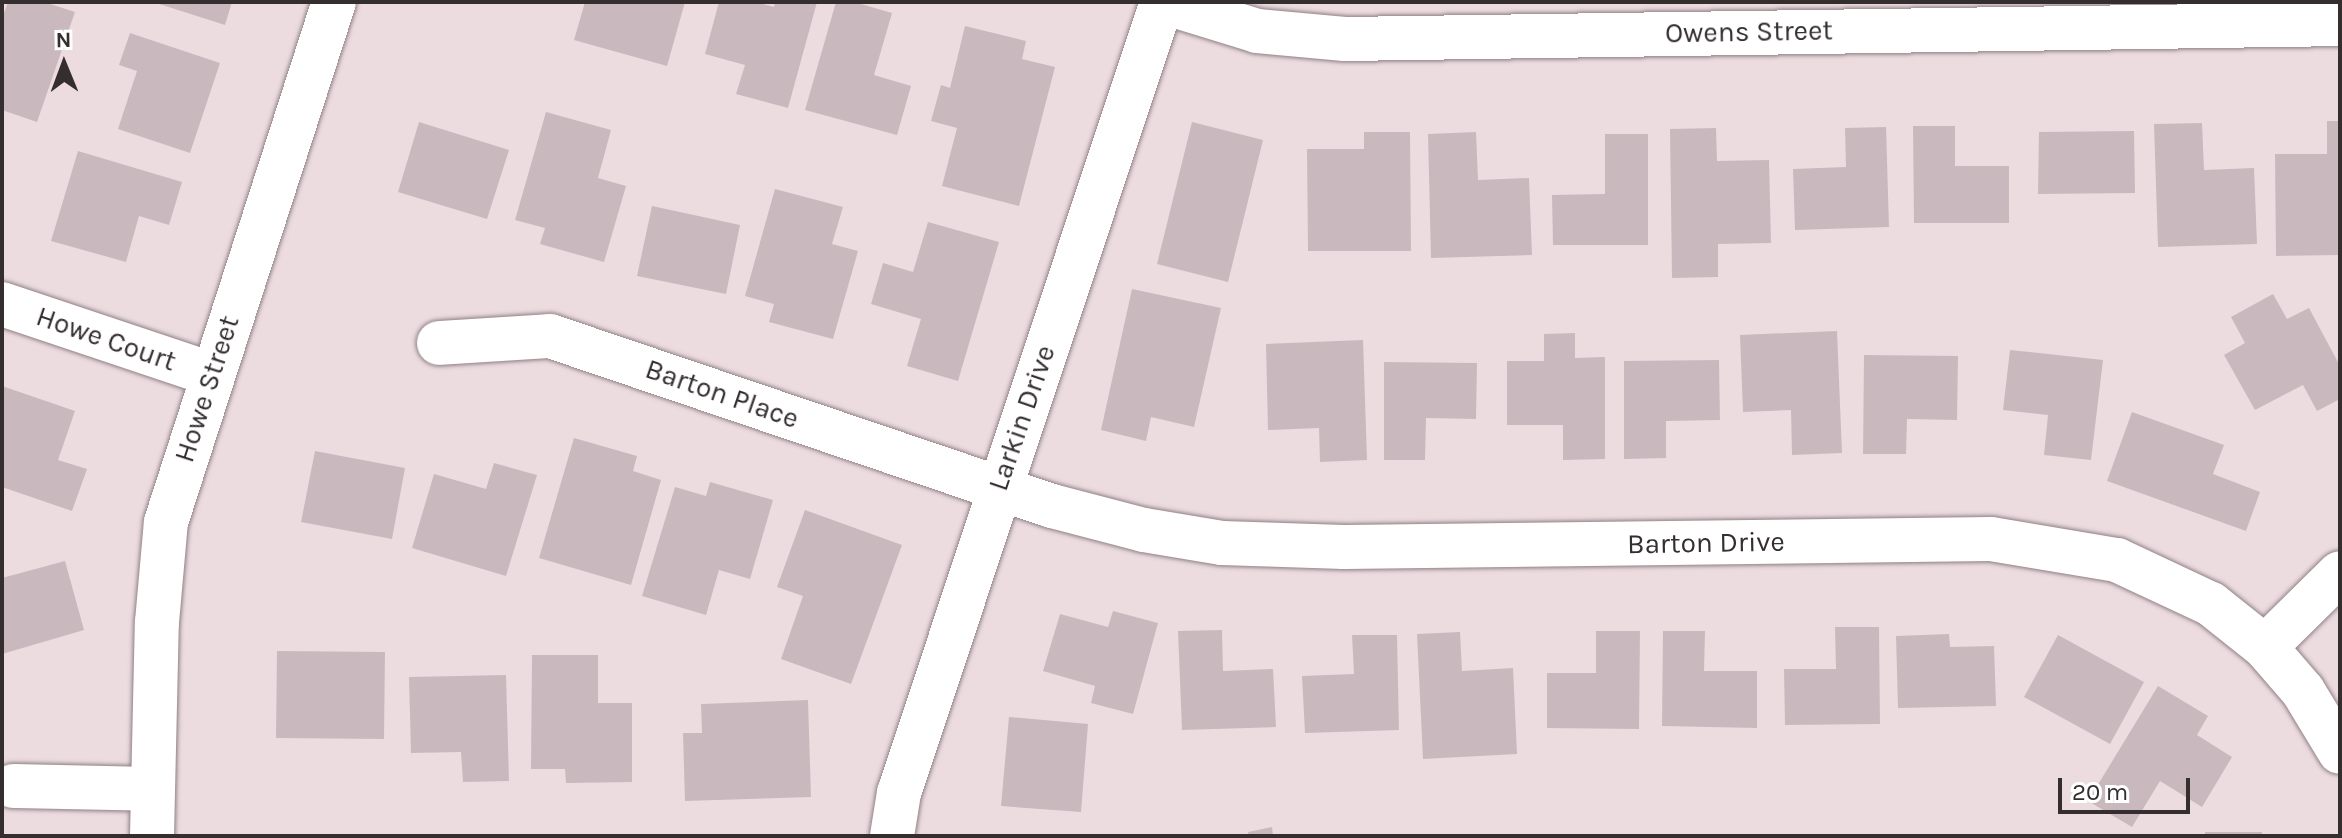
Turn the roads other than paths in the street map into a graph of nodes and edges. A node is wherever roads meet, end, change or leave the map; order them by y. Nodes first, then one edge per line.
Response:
1 (334, 2) edge
2 (1162, 2) edge
3 (2340, 24) edge
4 (2, 304) edge
5 (439, 343) dead end
6 (211, 374) junction
7 (998, 488) junction
8 (2340, 573) edge
9 (2265, 647) junction
10 (2340, 752) edge
11 (13, 786) dead end
12 (152, 789) junction
13 (152, 836) edge
14 (892, 836) edge

1 - 6 street, Howe Street
2 - 3 street, Owens Street
2 - 7 street, Larkin Drive
4 - 6 street, Howe Court
5 - 7 street, Barton Place
6 - 12 street, Howe Street
7 - 9 street, Barton Drive
7 - 14 street, Larkin Drive
8 - 9 street
9 - 10 street, Barton Drive
11 - 12 street
12 - 13 street, Howe Street

